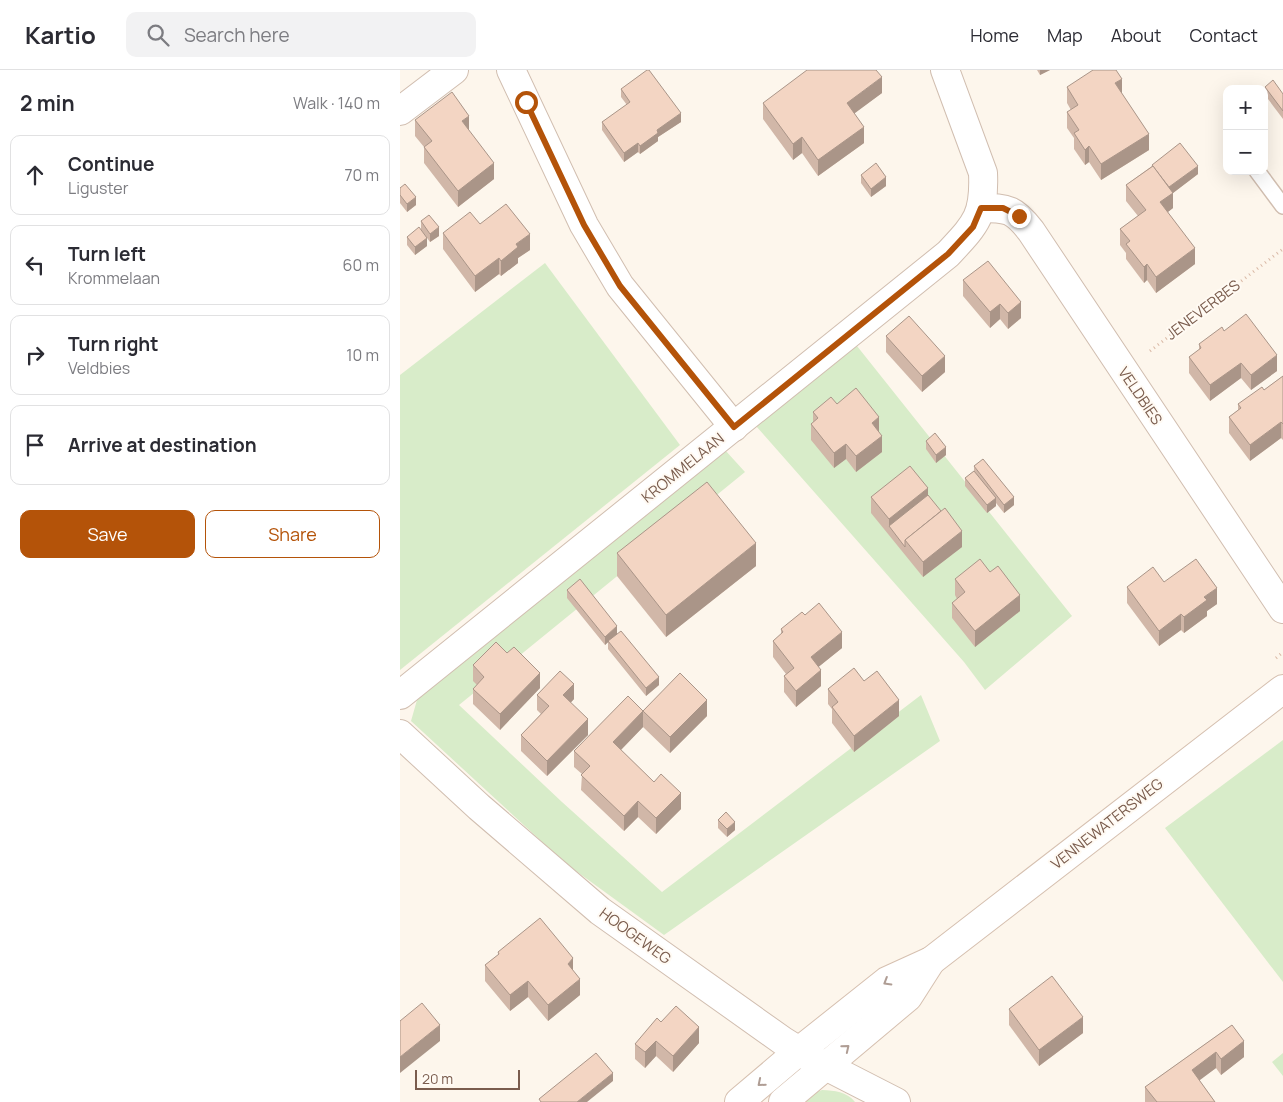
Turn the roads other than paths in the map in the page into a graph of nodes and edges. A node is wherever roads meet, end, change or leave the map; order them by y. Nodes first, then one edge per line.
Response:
1 (454, 70) edge
2 (511, 70) edge
3 (946, 70) edge
4 (400, 111) edge
5 (1260, 175) edge
6 (1283, 206) edge
7 (981, 208) junction
8 (734, 427) junction
9 (1283, 609) edge
10 (1283, 689) edge
11 (400, 695) edge
12 (400, 734) edge
13 (931, 961) junction
14 (799, 1051) junction
15 (825, 1066) junction
16 (739, 1102) edge
17 (782, 1102) edge
18 (895, 1102) edge

1 - 4 street
2 - 8 street
3 - 7 street, KROMMELAAN
5 - 6 lane
7 - 8 street, KROMMELAAN
7 - 9 street, VELDBIES
8 - 11 street, KROMMELAAN
10 - 13 street, VENNEWATERSWEG
12 - 14 street, HOOGEWEG
13 -> 14 street, VENNEWATERSWEG
15 -> 13 street, VENNEWATERSWEG
14 - 15 street, HOOGEWEG
14 -> 16 street, VENNEWATERSWEG
15 - 17 street, VENNEWATERSWEG
15 - 18 street, HOOGEWEG

